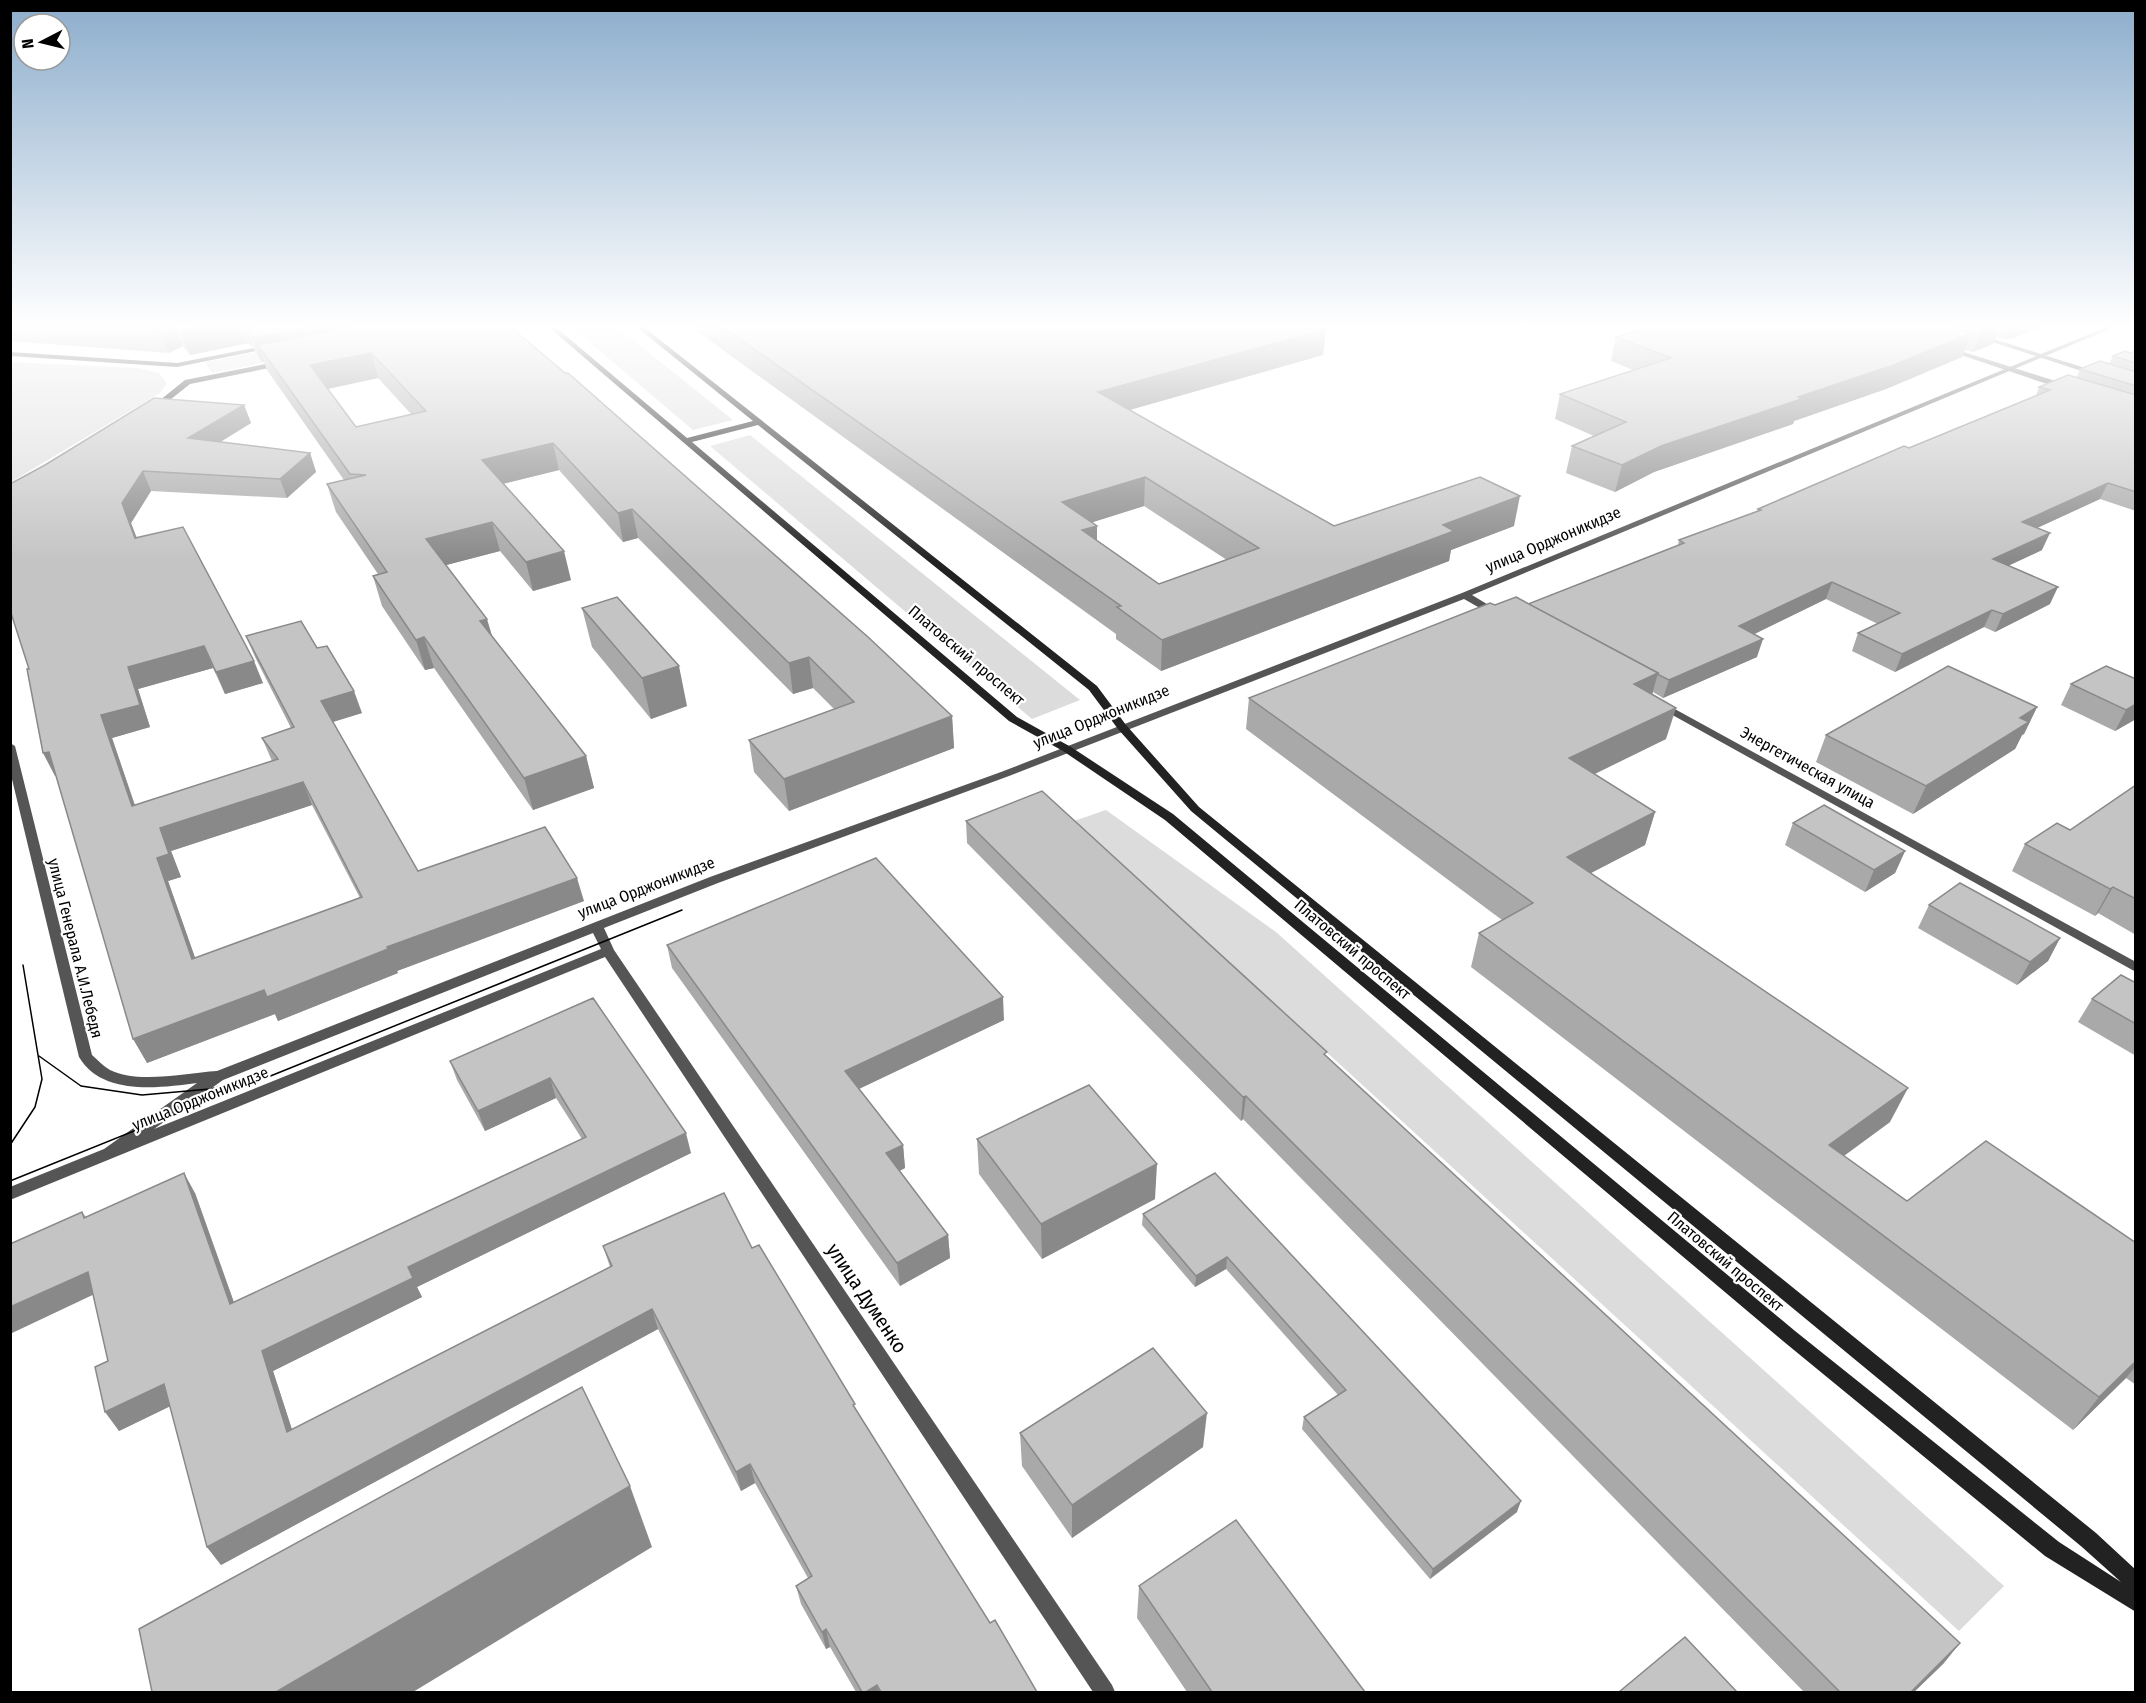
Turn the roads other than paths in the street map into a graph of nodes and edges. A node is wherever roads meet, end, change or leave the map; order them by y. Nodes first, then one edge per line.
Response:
1 (160, 403) edge
2 (642, 403) edge
3 (737, 403) edge
4 (1927, 403) edge
5 (141, 416) edge
6 (760, 422) junction
7 (686, 441) junction
8 (1465, 595) junction
9 (1507, 619) edge
10 (1653, 700) edge
11 (1122, 727) junction
12 (10, 746) edge
13 (1067, 749) junction
14 (596, 926) junction
15 (608, 951) junction
16 (2136, 968) edge
17 (218, 1076) junction
18 (106, 1156) junction
19 (10, 1194) edge
20 (2136, 1584) edge
21 (2136, 1603) edge
22 (1105, 1692) edge

1 - 5 main road
2 - 7 main road, Платовский проспект
3 - 6 main road, Платовский проспект
4 - 8 street, улица Орджоникидзе
6 - 7 main road
6 - 11 main road, Платовский проспект
7 - 13 main road, Платовский проспект
8 - 9 street
8 - 11 street, улица Орджоникидзе
10 - 16 street, Энергетическая улица
11 - 13 street, улица Орджоникидзе
11 - 20 main road, Платовский проспект
12 - 17 street, улица Генерала А.И.Лебедя
13 - 14 street, улица Орджоникидзе
13 - 21 main road, Платовский проспект
14 - 15 street, улица Думенко
14 - 17 street, улица Орджоникидзе
15 - 18 street, улица Орджоникидзе
15 - 22 street, улица Думенко
17 - 18 street, улица Орджоникидзе
18 - 19 street, улица Орджоникидзе

